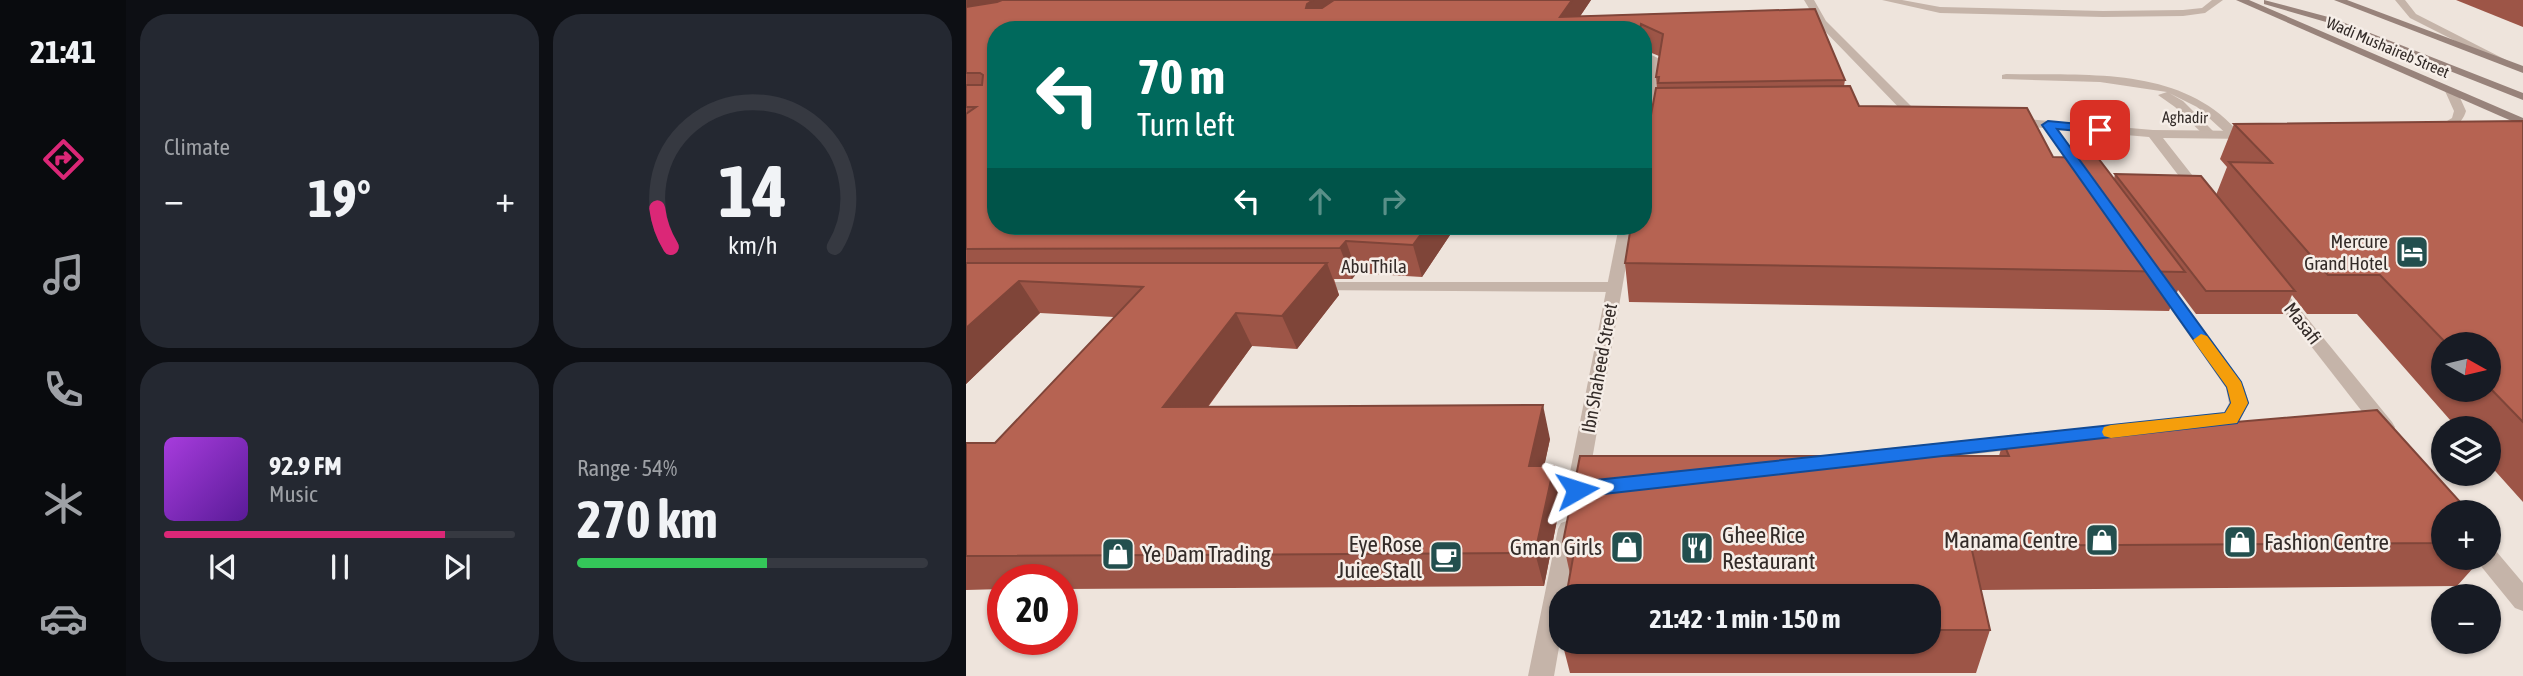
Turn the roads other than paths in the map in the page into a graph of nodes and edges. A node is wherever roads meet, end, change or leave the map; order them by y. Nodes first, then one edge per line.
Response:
1 (1810, 0) edge
2 (1886, 0) edge
3 (2218, 0) edge
4 (2241, 0) edge
5 (2261, 0) edge
6 (2339, 0) edge
7 (2400, 0) edge
8 (1652, 58) edge
9 (2520, 69) edge
10 (2006, 77) dead end
11 (2125, 82) junction
12 (1652, 83) edge
13 (2451, 91) junction
14 (2523, 97) edge
15 (1910, 112) junction
16 (1896, 113) edge
17 (1924, 114) edge
18 (1652, 116) edge
19 (1689, 116) edge
20 (2007, 121) edge
21 (2523, 122) edge
22 (2048, 125) junction
23 (2153, 134) junction
24 (2211, 135) junction
25 (2235, 135) junction
26 (2260, 135) edge
27 (2460, 135) edge
28 (2097, 193) edge
29 (2213, 210) edge
30 (1624, 235) edge
31 (2146, 261) edge
32 (2264, 274) edge
33 (1297, 287) edge
34 (1614, 287) junction
35 (2392, 436) edge
36 (1841, 461) edge
37 (2499, 570) edge
38 (2519, 592) edge
39 (1541, 676) edge

1 - 15 street
2 - 3 street
4 - 13 street, Wadi Mushaireb Street
5 - 14 street
6 - 9 street, Wadi Mushaireb Street
7 - 9 street
8 - 12 street
10 - 11 street
11 - 24 street
11 - 25 street
13 - 21 street, Wadi Mushaireb Street
13 - 27 street
15 - 16 street
15 - 17 street
18 - 19 street
20 - 22 street, Aghadir
22 - 23 street, Aghadir
22 - 28 street
23 - 24 street, Aghadir
23 - 29 street
24 - 25 street, Aghadir
25 - 26 street, Aghadir
30 - 34 street, Ibn Shaheed Street
31 - 36 street
32 - 35 street, Masafi
33 - 34 street, Abu Thila
34 - 39 street, Ibn Shaheed Street
37 - 38 street

